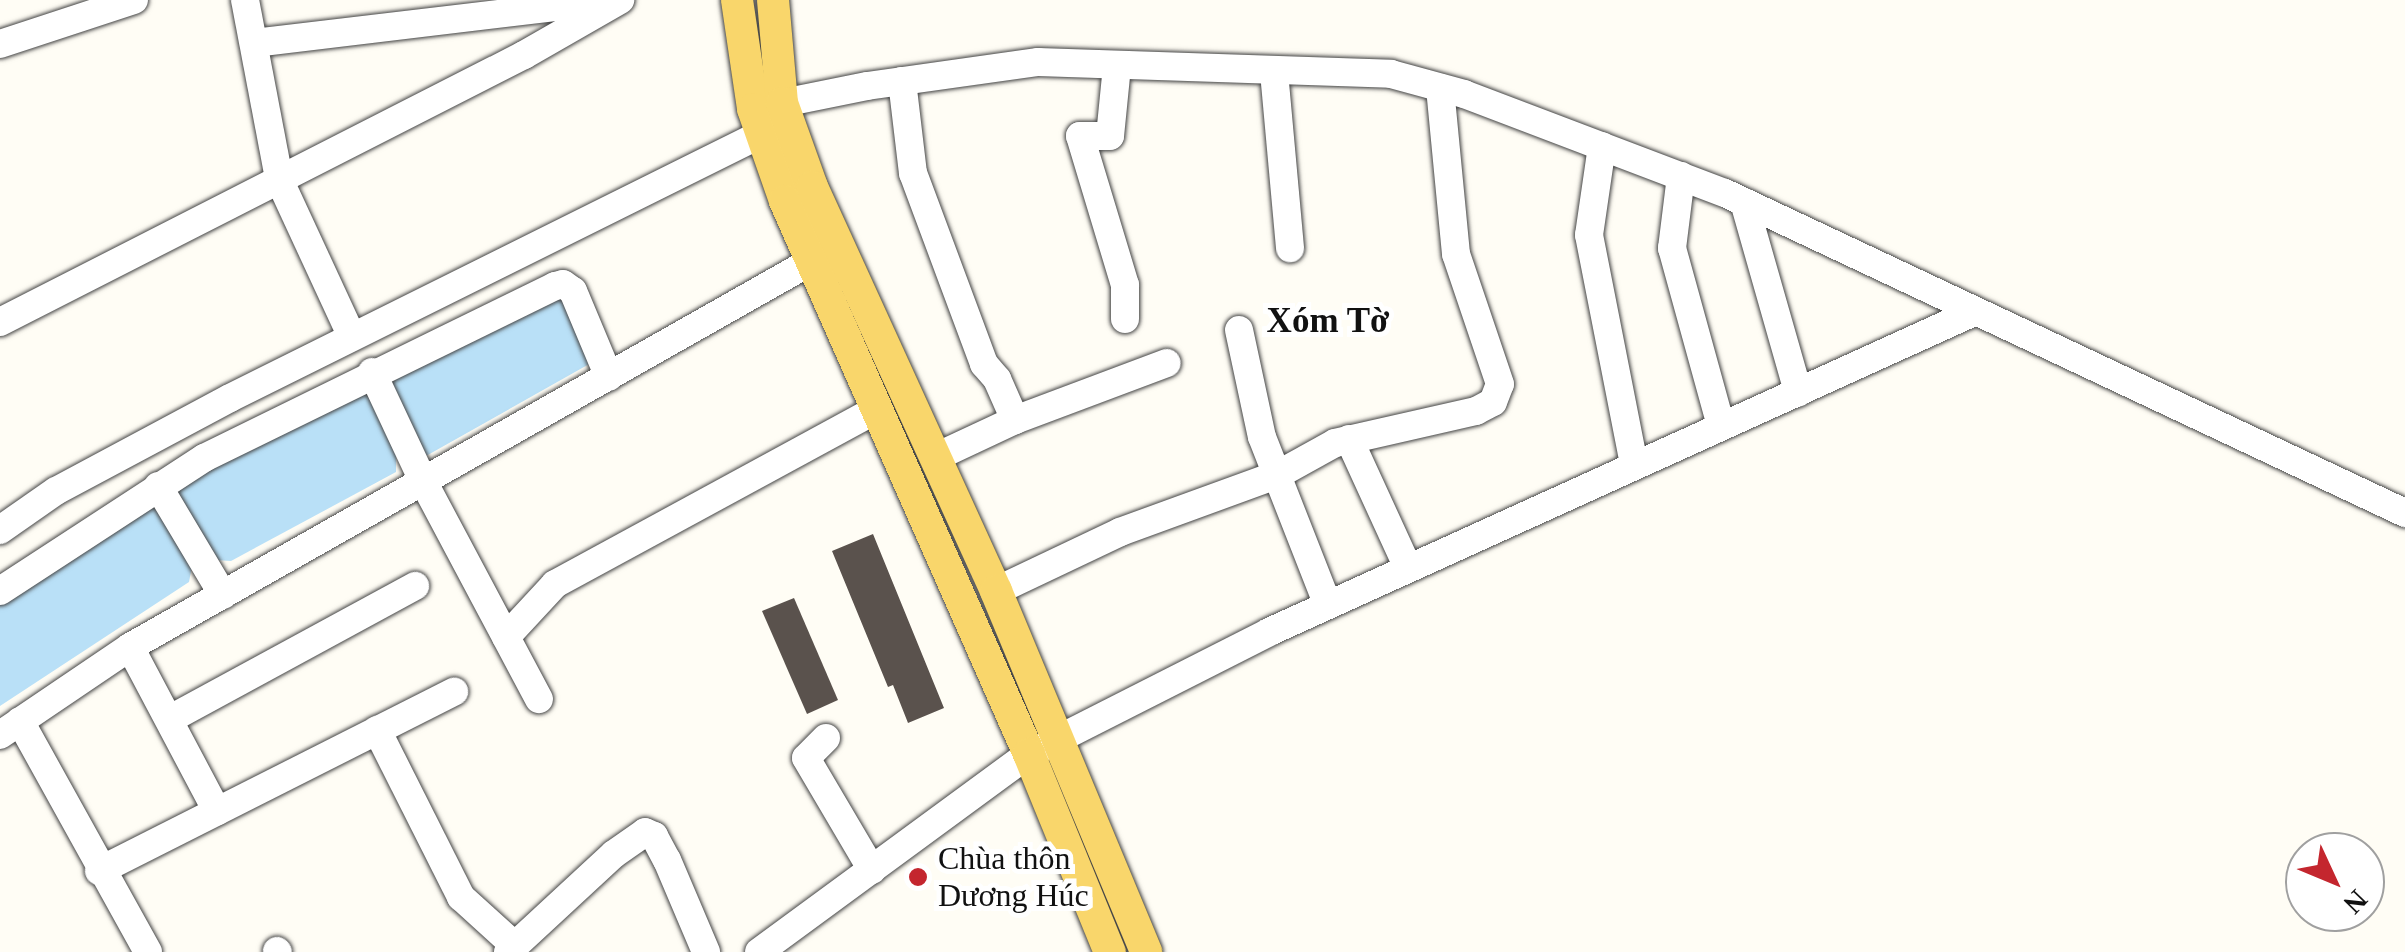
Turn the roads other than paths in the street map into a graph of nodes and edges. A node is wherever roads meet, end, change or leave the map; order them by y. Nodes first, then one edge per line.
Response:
1 (134, 0) edge
2 (245, 0) edge
3 (617, 0) edge
4 (737, 0) edge
5 (773, 0) edge
6 (412, 12) edge
7 (254, 42) junction
8 (0, 44) edge
9 (1117, 66) junction
10 (1274, 72) junction
11 (902, 81) junction
12 (1440, 88) junction
13 (765, 116) junction
14 (1602, 146) junction
15 (1681, 176) junction
16 (279, 178) junction
17 (1744, 202) junction
18 (1290, 248) dead end
19 (810, 262) junction
20 (1972, 313) junction
21 (1125, 319) dead end
22 (0, 322) edge
23 (1239, 330) dead end
24 (351, 335) junction
25 (1167, 363) dead end
26 (372, 372) junction
27 (609, 377) junction
28 (1798, 392) junction
29 (876, 410) junction
30 (1015, 420) junction
31 (1720, 426) junction
32 (1349, 439) junction
33 (936, 457) junction
34 (1634, 465) junction
35 (1279, 474) junction
36 (422, 480) junction
37 (158, 486) junction
38 (2405, 513) edge
39 (0, 530) edge
40 (1408, 568) junction
41 (415, 586) dead end
42 (0, 591) edge
43 (996, 591) junction
44 (222, 595) junction
45 (1328, 605) junction
46 (506, 637) junction
47 (130, 648) junction
48 (454, 692) dead end
49 (540, 699) dead end
50 (170, 719) junction
51 (10, 728) edge
52 (377, 730) junction
53 (826, 738) dead end
54 (1060, 738) junction
55 (1029, 754) junction
56 (218, 811) junction
57 (99, 870) junction
58 (872, 870) junction
59 (512, 949) edge
60 (148, 952) edge
61 (706, 952) edge
62 (759, 952) edge
63 (1110, 952) edge
64 (1146, 952) edge

1 - 8 street
2 - 7 street
3 - 6 street
3 - 16 street
4 - 13 main road
5 - 13 main road
6 - 7 street
7 - 16 street
9 - 10 street
9 - 11 street
9 - 21 street
10 - 12 street
10 - 18 street
11 - 13 street
11 - 30 street
12 - 14 street
12 - 32 street
13 - 19 main road
13 - 24 street
13 - 33 main road
14 - 15 street
14 - 34 street
15 - 17 street
15 - 31 street
16 - 22 street
16 - 24 street
17 - 20 street
17 - 28 street
19 - 27 street
19 - 29 main road
20 - 28 street
20 - 38 street
23 - 35 street
24 - 39 street
25 - 30 street
26 - 27 street
26 - 36 street
26 - 37 street
27 - 36 street
28 - 31 street
29 - 46 street
29 - 55 main road
30 - 33 street
31 - 34 street
32 - 35 street
32 - 40 street
33 - 43 main road
34 - 40 street
35 - 43 street
35 - 45 street
36 - 44 street
36 - 46 street
37 - 42 street
37 - 44 street
40 - 45 street
41 - 50 street
43 - 54 main road
44 - 47 street
45 - 54 street
46 - 49 street
47 - 50 street
47 - 51 street
48 - 52 street
50 - 56 street
51 - 57 street
52 - 56 street
52 - 59 street
53 - 58 street
54 - 55 street
54 - 64 main road
55 - 58 street
55 - 63 main road
56 - 57 street
57 - 60 street
58 - 62 street
59 - 61 street

